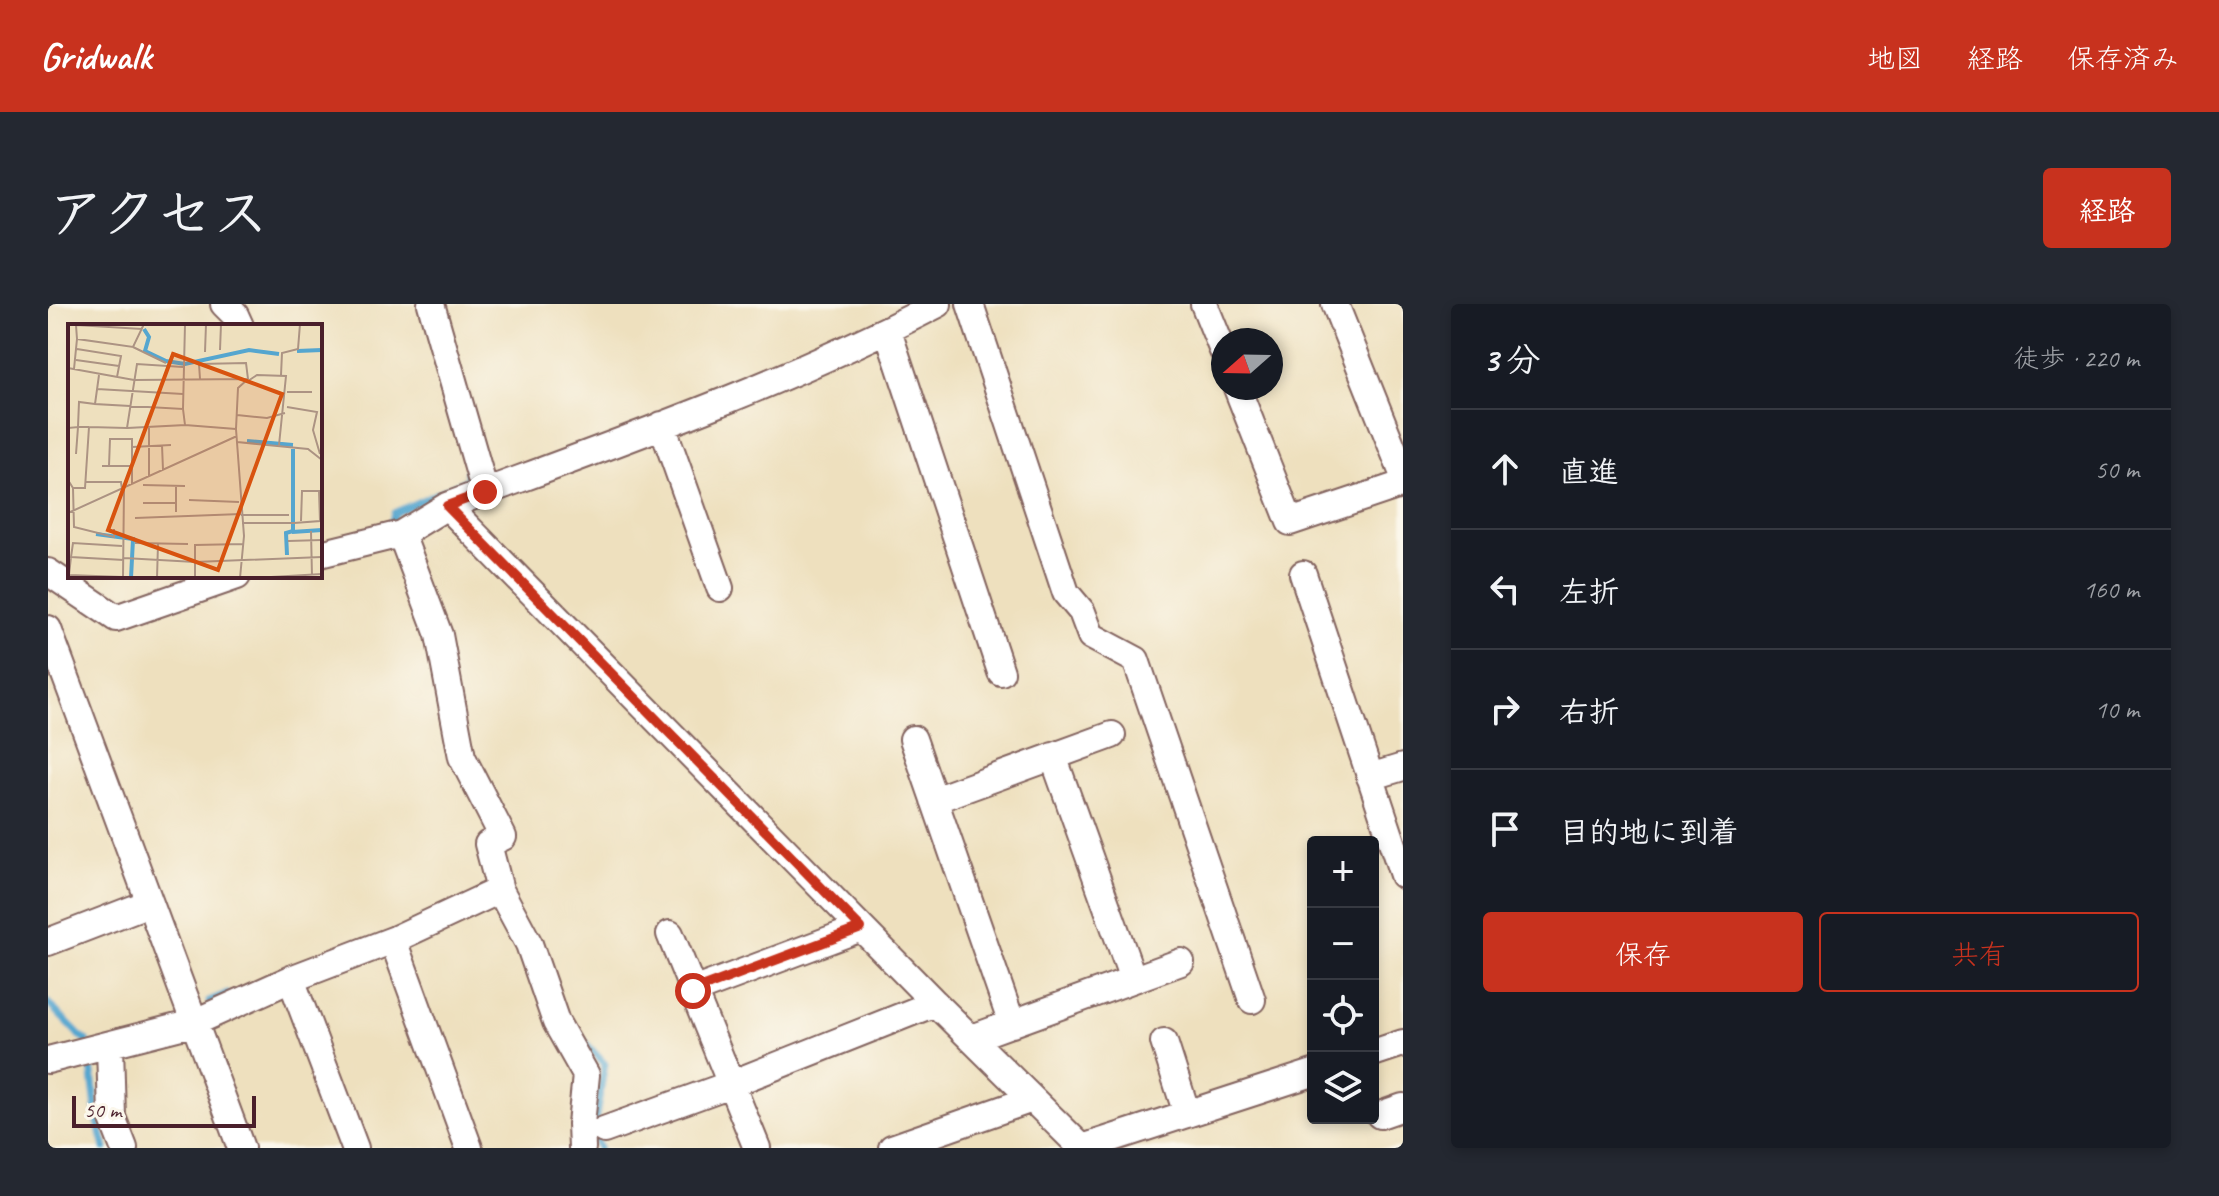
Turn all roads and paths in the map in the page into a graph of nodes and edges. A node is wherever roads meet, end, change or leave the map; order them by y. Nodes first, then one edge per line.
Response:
1 (224, 304) edge
2 (431, 304) edge
3 (938, 304) edge
4 (970, 304) edge
5 (1204, 304) edge
6 (1335, 304) edge
7 (239, 324) edge
8 (1214, 328) edge
9 (888, 331) junction
10 (1242, 400) edge
11 (662, 425) junction
12 (1403, 474) edge
13 (1403, 484) edge
14 (485, 492) junction
15 (447, 506) junction
16 (395, 535) junction
17 (322, 553) edge
18 (48, 572) edge
19 (1303, 574) dead end
20 (231, 578) edge
21 (720, 588) dead end
22 (48, 629) edge
23 (1001, 672) dead end
24 (1112, 735) dead end
25 (913, 739) dead end
26 (1053, 756) junction
27 (1403, 767) edge
28 (1370, 777) junction
29 (934, 800) junction
30 (1403, 875) edge
31 (498, 884) junction
32 (149, 903) junction
33 (861, 928) junction
34 (670, 934) dead end
35 (393, 940) junction
36 (48, 942) edge
37 (1181, 962) dead end
38 (291, 979) junction
39 (1133, 979) junction
40 (693, 991) junction
41 (1252, 1000) dead end
42 (935, 1003) junction
43 (193, 1023) junction
44 (1012, 1024) junction
45 (972, 1038) junction
46 (1164, 1042) dead end
47 (1403, 1043) edge
48 (96, 1049) junction
49 (1376, 1052) edge
50 (48, 1060) edge
51 (1307, 1075) edge
52 (731, 1084) junction
53 (1032, 1099) junction
54 (1187, 1114) junction
55 (604, 1130) dead end
56 (903, 1146) edge
57 (124, 1148) edge
58 (241, 1148) edge
59 (355, 1148) edge
60 (469, 1148) edge
61 (582, 1148) edge
62 (757, 1148) edge
63 (1082, 1148) edge

1 - 7 street
2 - 14 street
3 - 9 street
4 - 41 street
5 - 8 street
6 - 12 street
9 - 11 street
9 - 23 street
10 - 13 street
11 - 14 street
11 - 21 street
14 - 15 street
15 - 16 street
15 - 33 street
16 - 17 street
16 - 31 street
18 - 20 street
19 - 28 street
22 - 32 street
24 - 26 street
25 - 29 street
26 - 29 street
26 - 39 street
27 - 28 street
28 - 30 street
29 - 44 street
31 - 35 street
31 - 61 street
32 - 36 street
32 - 43 street
33 - 40 street
33 - 42 street
34 - 40 street
35 - 38 street
35 - 60 street
37 - 39 street
38 - 43 street
38 - 59 street
39 - 44 street
40 - 52 street
42 - 45 street
42 - 52 street
43 - 48 street
43 - 58 street
44 - 45 street
45 - 53 street
46 - 54 street
47 - 49 street
48 - 50 street
48 - 57 street
51 - 54 street
52 - 55 street
52 - 62 street
53 - 56 street
53 - 63 street
54 - 63 street

